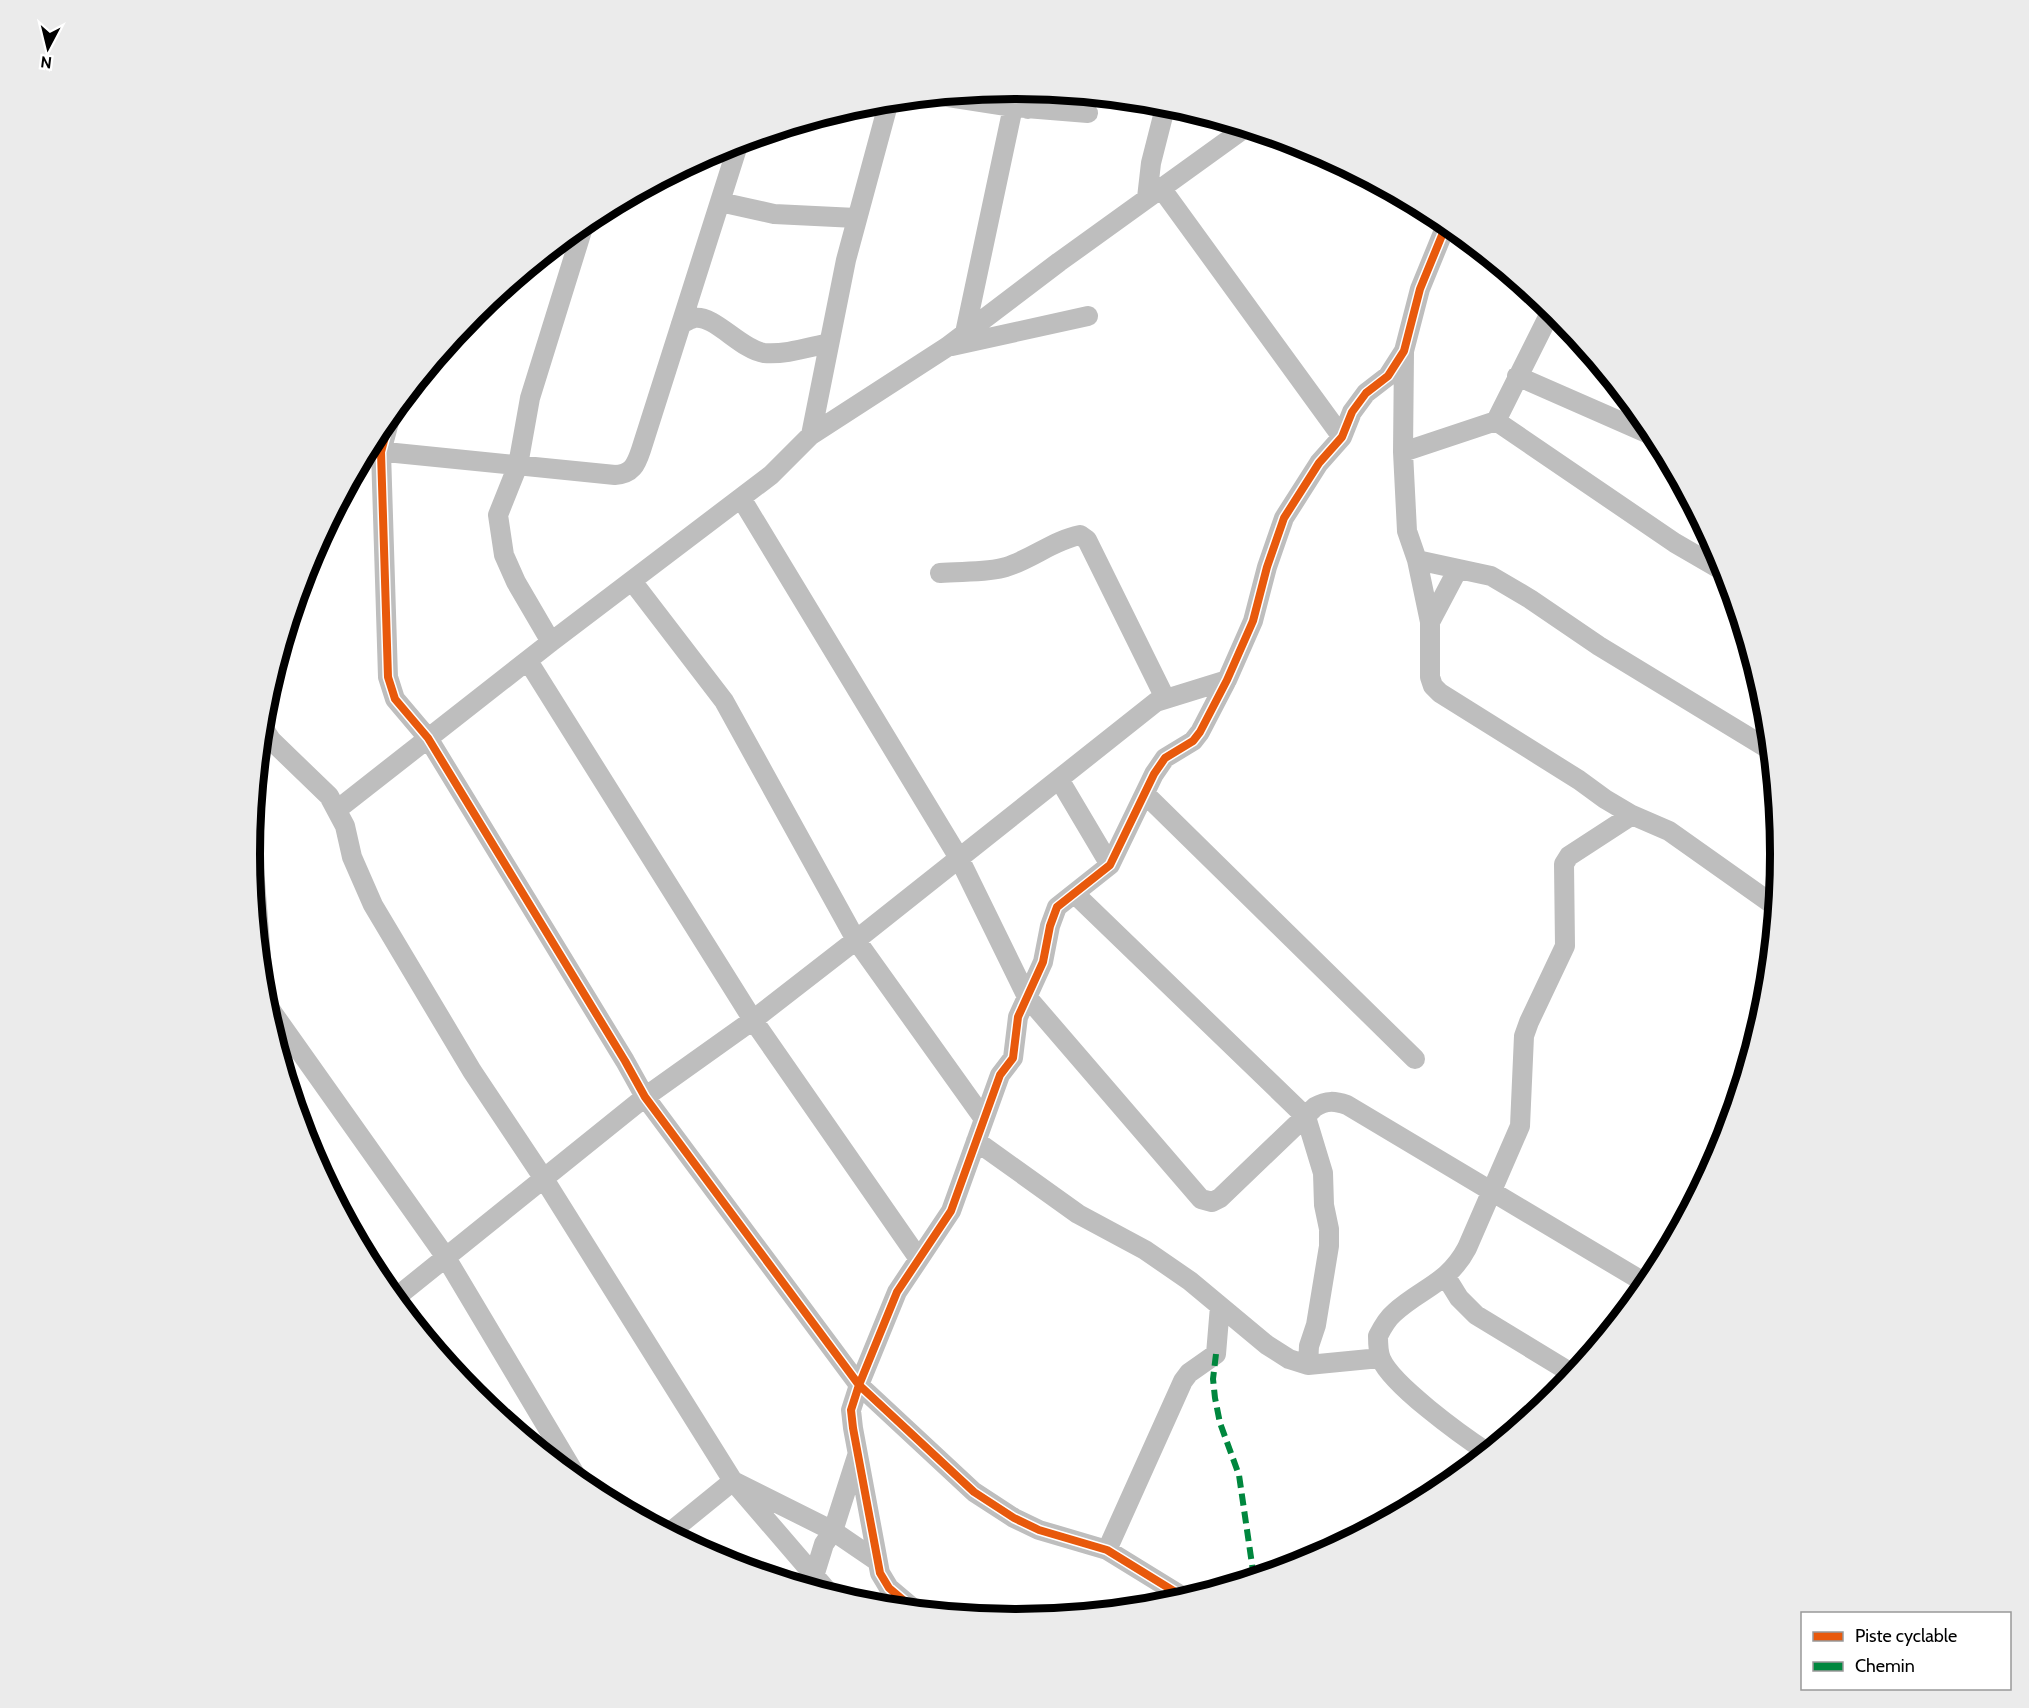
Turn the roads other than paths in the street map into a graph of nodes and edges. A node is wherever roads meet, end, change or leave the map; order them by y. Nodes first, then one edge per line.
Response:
1 (995, 100) edge
2 (1025, 102) edge
3 (886, 110) edge
4 (1088, 113) dead end
5 (1163, 114) edge
6 (1238, 133) edge
7 (736, 152) edge
8 (1154, 193) junction
9 (720, 202) junction
10 (856, 218) junction
11 (1443, 233) edge
12 (580, 237) edge
13 (1088, 316) dead end
14 (1547, 319) edge
15 (681, 324) junction
16 (965, 333) junction
17 (829, 343) junction
18 (947, 347) junction
19 (1404, 351) junction
20 (1517, 376) junction
21 (1496, 421) junction
22 (1636, 426) edge
23 (811, 435) junction
24 (1342, 437) junction
25 (377, 451) edge
26 (1403, 452) junction
27 (374, 455) edge
28 (518, 465) junction
29 (741, 498) junction
30 (1417, 560) junction
31 (1712, 564) edge
32 (1458, 569) junction
33 (940, 573) dead end
34 (632, 581) junction
35 (1430, 622) junction
36 (551, 642) junction
37 (528, 661) junction
38 (1227, 680) junction
39 (1165, 698) junction
40 (269, 737) edge
41 (428, 738) junction
42 (1761, 745) edge
43 (1059, 779) junction
44 (1144, 794) junction
45 (338, 809) junction
46 (1632, 814) junction
47 (959, 858) junction
48 (1110, 865) junction
49 (1075, 894) junction
50 (1768, 901) edge
51 (856, 940) junction
52 (1027, 997) junction
53 (753, 1020) junction
54 (280, 1025) edge
55 (1415, 1059) dead end
56 (645, 1097) junction
57 (1306, 1117) junction
58 (984, 1119) junction
59 (976, 1141) junction
60 (544, 1179) junction
61 (1493, 1192) junction
62 (446, 1256) junction
63 (919, 1259) junction
64 (1446, 1277) junction
65 (1638, 1279) edge
66 (401, 1293) edge
67 (1220, 1306) junction
68 (1380, 1358) junction
69 (1308, 1365) junction
70 (1566, 1369) edge
71 (859, 1385) junction
72 (1480, 1448) edge
73 (858, 1454) junction
74 (568, 1463) edge
75 (733, 1481) junction
76 (675, 1528) edge
77 (833, 1531) junction
78 (1107, 1550) junction
79 (877, 1561) junction
80 (815, 1574) junction
81 (822, 1584) edge
82 (1174, 1591) edge
83 (904, 1601) edge

1 - 2 street
2 - 4 street
2 - 16 street
3 - 10 street
5 - 8 street
6 - 8 street
7 - 9 street
8 - 16 street
8 - 24 street
9 - 10 street
9 - 15 street
10 - 17 street
11 - 19 street
12 - 28 street
13 - 18 street
14 - 20 street
15 - 17 street
15 - 28 street
16 - 18 street
17 - 23 street
18 - 23 street
19 - 24 street
19 - 26 street
20 - 21 street
20 - 22 street
21 - 26 street
21 - 31 street
23 - 29 street
24 - 38 street
25 - 28 street
26 - 30 street
27 - 41 street
28 - 36 street
29 - 34 street
29 - 47 street
30 - 32 street
30 - 35 street
32 - 35 street
32 - 42 street
33 - 39 street
34 - 36 street
34 - 51 street
35 - 46 street
36 - 37 street
37 - 41 street
37 - 53 street
38 - 39 street
38 - 44 street
39 - 43 street
40 - 45 street
41 - 45 street
41 - 56 street
43 - 47 street
43 - 48 street
44 - 48 street
44 - 55 street
45 - 60 street
46 - 50 street
46 - 61 street
47 - 51 street
47 - 52 street
48 - 49 street
49 - 52 street
49 - 57 street
51 - 53 street
51 - 58 street
52 - 57 street
52 - 58 street
53 - 56 street
53 - 63 street
54 - 62 street
56 - 60 street
56 - 71 street
57 - 61 street
57 - 69 street
58 - 59 street
59 - 63 street
59 - 67 street
60 - 62 street
60 - 75 street
61 - 64 street
61 - 65 street
62 - 66 street
62 - 74 street
63 - 71 street
64 - 68 street
64 - 70 street
67 - 69 street
67 - 78 street
68 - 69 street
68 - 72 street
71 - 73 street
71 - 78 street
73 - 77 street
73 - 79 street
75 - 76 street
75 - 77 street
75 - 80 street
77 - 79 street
77 - 80 street
78 - 82 street
79 - 83 street
80 - 81 street

